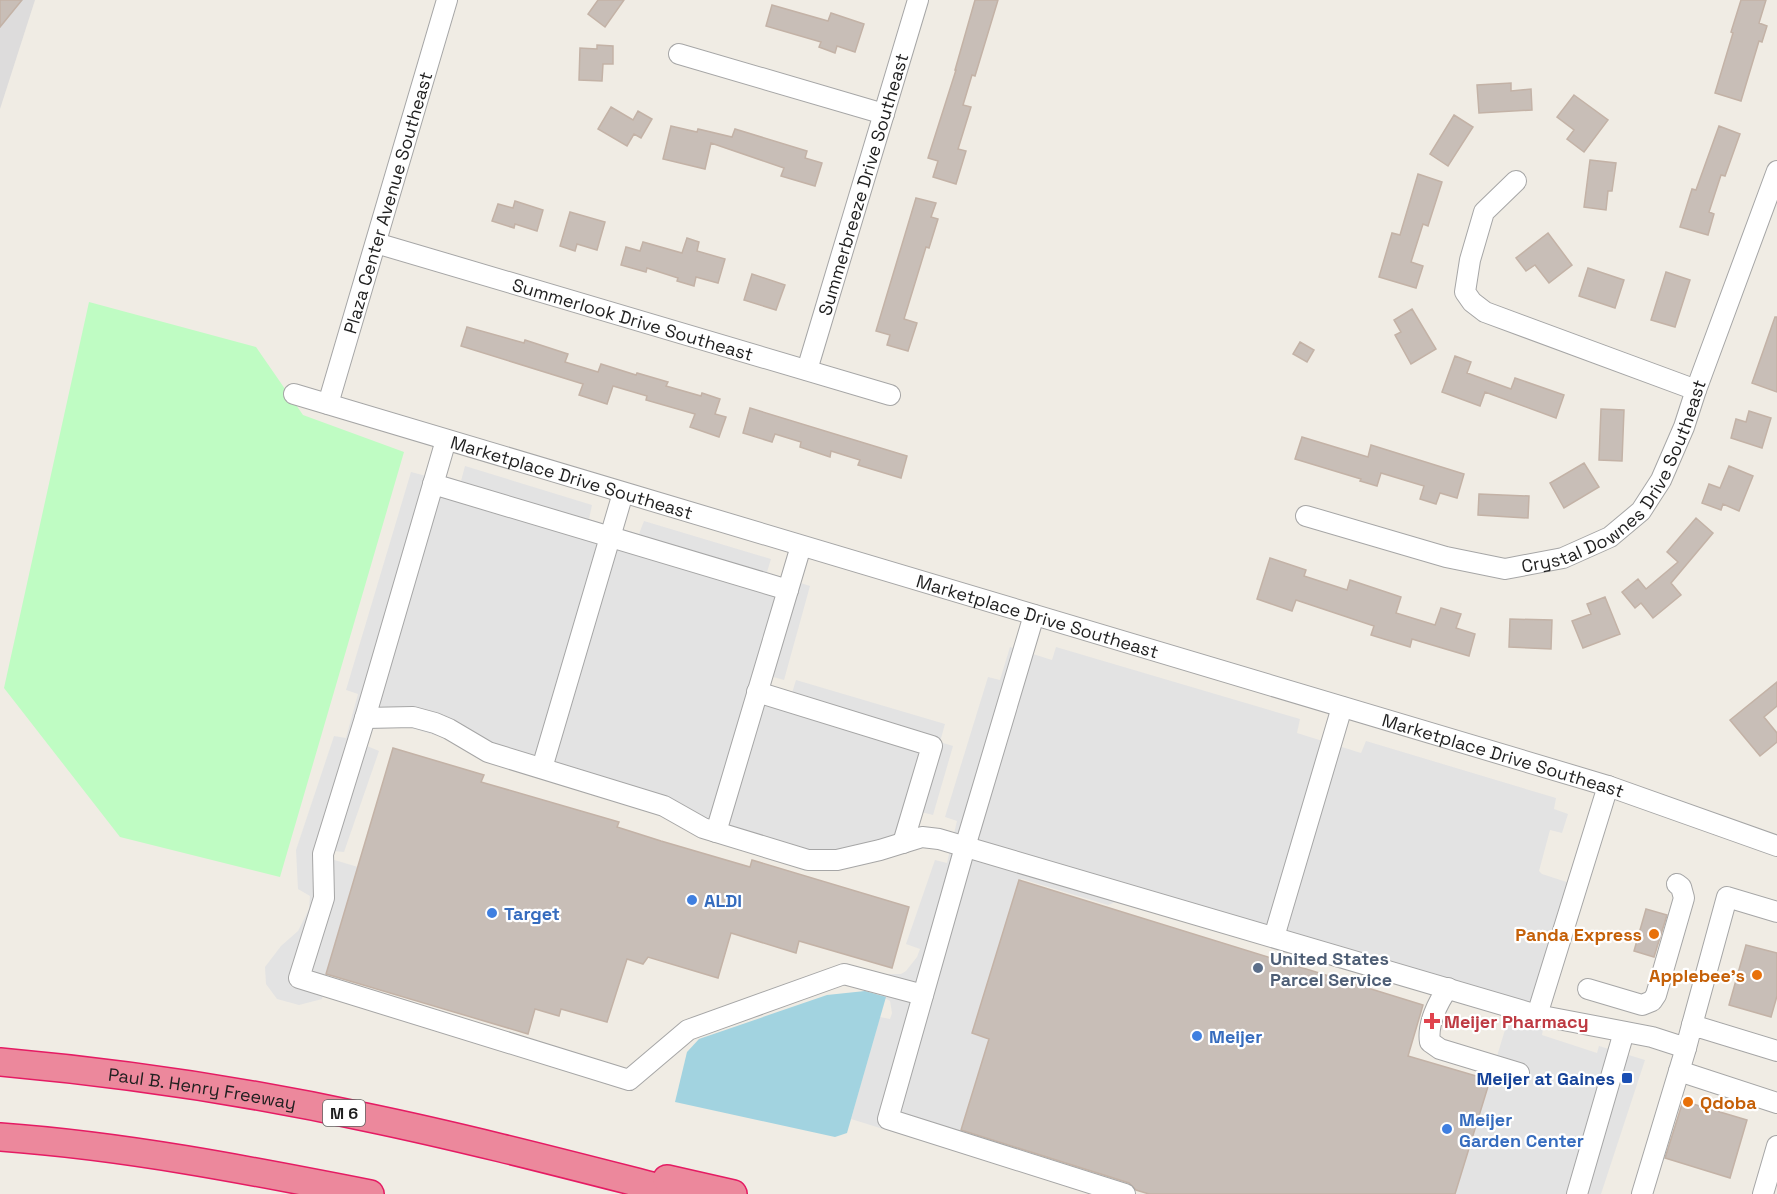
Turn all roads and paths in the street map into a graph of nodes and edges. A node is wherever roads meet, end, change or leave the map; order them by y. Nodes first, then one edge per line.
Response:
1 (447, 0) edge
2 (918, 0) edge
3 (679, 54) dead end
4 (884, 114) junction
5 (1777, 171) edge
6 (1516, 181) dead end
7 (376, 243) junction
8 (807, 370) junction
9 (1696, 390) junction
10 (294, 394) dead end
11 (890, 395) dead end
12 (327, 404) junction
13 (446, 440) junction
14 (433, 484) junction
15 (623, 493) junction
16 (1306, 516) dead end
17 (610, 537) junction
18 (801, 546) junction
19 (788, 590) junction
20 (1034, 615) junction
21 (758, 692) junction
22 (1342, 707) junction
23 (366, 718) junction
24 (542, 768) junction
25 (1608, 786) junction
26 (716, 832) junction
27 (903, 843) junction
28 (1777, 846) edge
29 (965, 847) junction
30 (1677, 884) dead end
31 (1777, 912) edge
32 (1274, 937) junction
33 (1448, 988) junction
34 (1588, 989) dead end
35 (923, 995) junction
36 (1537, 1015) junction
37 (1692, 1025) junction
38 (1624, 1032) junction
39 (1686, 1048) junction
40 (1777, 1051) edge
41 (0, 1062) edge
42 (1679, 1071) junction
43 (1519, 1073) dead end
44 (1777, 1103) edge
45 (0, 1137) edge
46 (1777, 1146) edge
47 (496, 1147) junction
48 (370, 1194) edge
49 (683, 1194) edge
50 (733, 1194) edge
51 (1125, 1194) edge
52 (1577, 1194) edge
53 (1642, 1194) edge
54 (1763, 1194) edge

1 - 7 street, Plaza Center Avenue Southeast
2 - 4 street, Summerbreeze Drive Southeast
3 - 4 street
4 - 8 street, Summerbreeze Drive Southeast
5 - 9 street, Crystal Downes Drive Southeast
6 - 9 street
7 - 8 street, Summerlook Drive Southeast
7 - 12 street, Plaza Center Avenue Southeast
8 - 11 street, Summerlook Drive Southeast
9 - 16 street, Crystal Downes Drive Southeast
10 - 12 street, Marketplace Drive Southeast
12 - 13 street, Marketplace Drive Southeast
13 - 14 street
13 - 15 street, Marketplace Drive Southeast
14 - 17 street
14 - 23 street
15 - 17 street
15 - 18 street, Marketplace Drive Southeast
17 - 19 street
17 - 24 street
18 - 19 street
18 - 20 street, Marketplace Drive Southeast
19 - 21 street
20 - 22 street, Marketplace Drive Southeast
20 - 29 street
21 - 26 street
21 - 27 street
22 - 25 street, Marketplace Drive Southeast
22 - 32 street
23 - 24 street
23 - 35 street
24 - 26 street
25 - 28 street, Marketplace Drive Southeast
25 - 36 street
26 - 27 street
27 - 29 street
29 - 32 street
29 - 35 street
30 - 34 street
31 - 37 street
32 - 33 street
33 - 36 street
33 - 43 street
35 - 51 street
36 - 38 street
37 - 39 street
37 - 40 street
38 - 39 street
38 - 52 street
39 - 42 street
41 - 47 highway, Paul B. Henry Freeway / M 6
42 - 44 street
42 - 53 street
45 - 48 highway
46 - 54 street
47 - 49 highway, Paul B. Henry Freeway / M 6
47 - 50 highway

